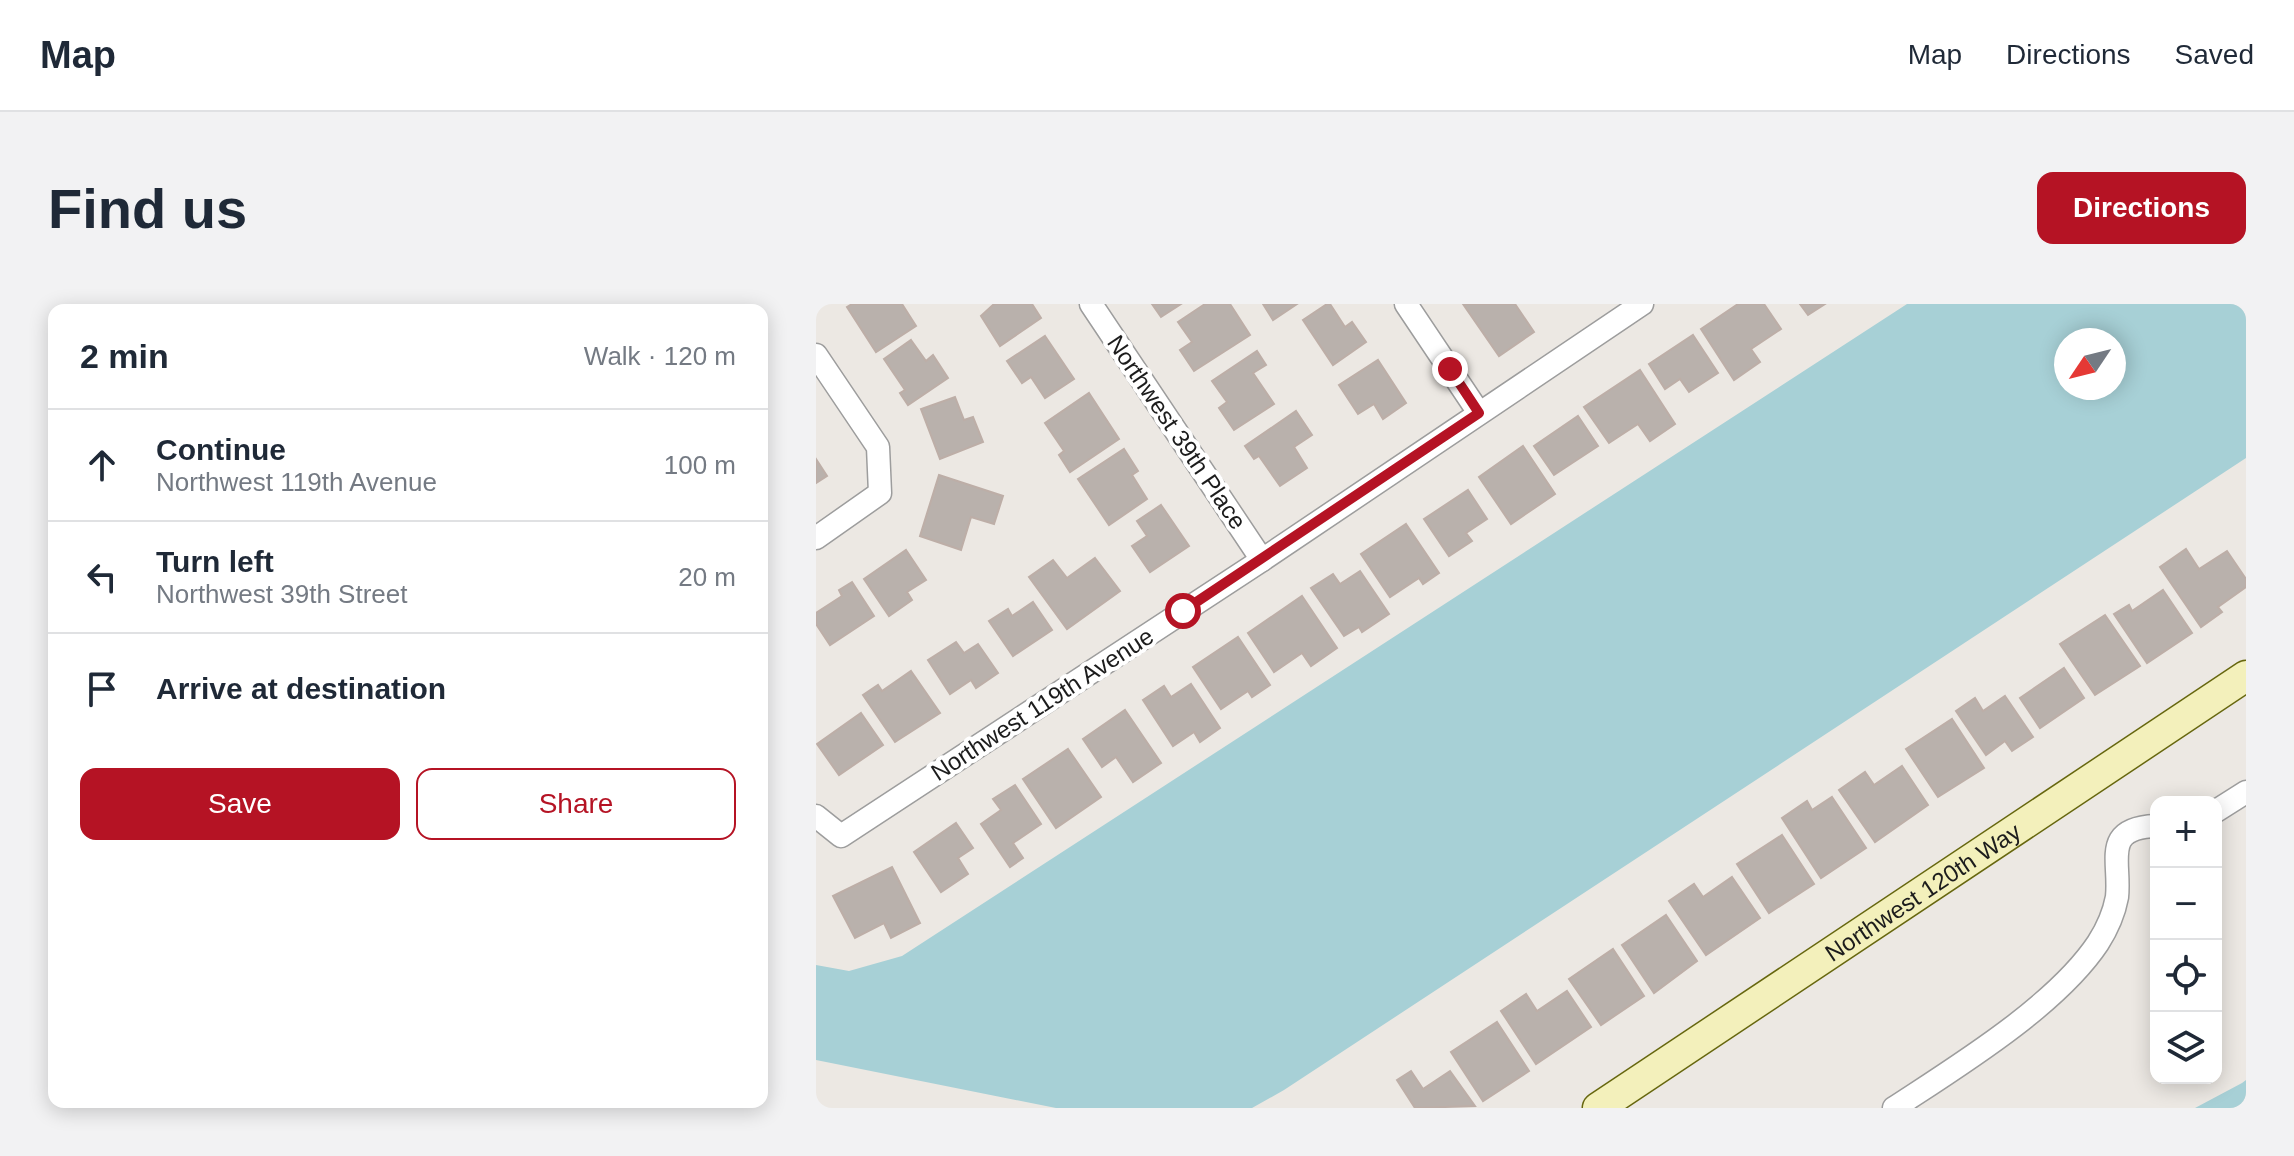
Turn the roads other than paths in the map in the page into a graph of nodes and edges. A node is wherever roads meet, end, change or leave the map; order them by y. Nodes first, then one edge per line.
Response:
1 (1091, 304) edge
2 (1406, 304) edge
3 (1642, 304) edge
4 (816, 355) edge
5 (1479, 413) junction
6 (816, 538) edge
7 (1262, 560) junction
8 (2246, 676) edge
9 (2246, 792) edge
10 (2222, 807) edge
11 (816, 816) edge
12 (2150, 826) edge
13 (1598, 1108) edge
14 (1894, 1108) edge

1 - 7 street, Northwest 39th Place
2 - 5 street
3 - 5 street, Northwest 119th Avenue
4 - 6 street
5 - 7 street, Northwest 119th Avenue
7 - 11 street, Northwest 119th Avenue
8 - 13 street, Northwest 120th Way
9 - 10 street
12 - 14 street

